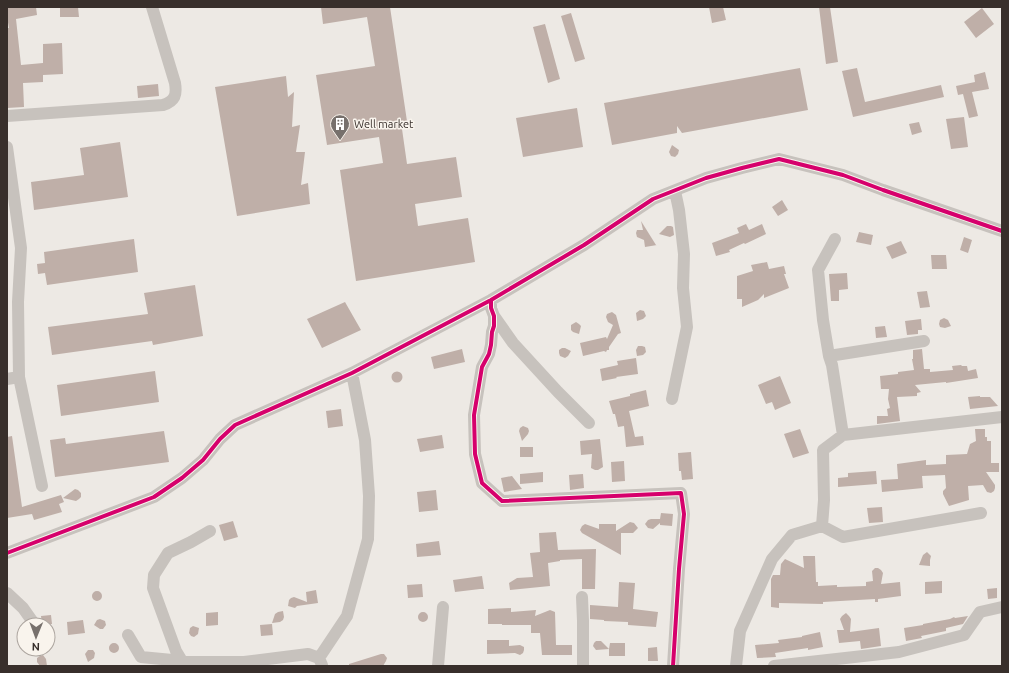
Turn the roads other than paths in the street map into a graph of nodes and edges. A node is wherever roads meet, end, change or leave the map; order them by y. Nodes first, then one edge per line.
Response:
1 (152, 7) edge
2 (7, 116) edge
3 (7, 147) edge
4 (675, 191) junction
5 (1002, 231) edge
6 (835, 239) dead end
7 (491, 300) junction
8 (494, 316) junction
9 (924, 341) dead end
10 (829, 356) junction
11 (352, 372) junction
12 (13, 378) edge
13 (672, 399) dead end
14 (1002, 417) edge
15 (589, 423) dead end
16 (843, 435) junction
17 (42, 486) dead end
18 (981, 513) dead end
19 (822, 526) junction
20 (210, 531) dead end
21 (7, 552) edge
22 (7, 593) edge
23 (582, 597) dead end
24 (443, 607) dead end
25 (1002, 607) edge
26 (29, 617) edge
27 (128, 635) dead end
28 (182, 661) junction
29 (321, 662) edge
30 (438, 666) edge
31 (583, 666) edge
32 (673, 666) edge
33 (736, 666) edge
34 (774, 666) edge

1 - 2 street
3 - 12 street
4 - 5 street
4 - 7 street
4 - 13 street
6 - 10 street
7 - 8 street
7 - 11 street
8 - 15 street
8 - 32 street
9 - 10 street
10 - 16 street
11 - 21 street
11 - 29 street
12 - 17 street
14 - 16 street
16 - 19 street
18 - 19 street
19 - 33 street
20 - 28 street
22 - 26 street
23 - 31 street
24 - 30 street
25 - 34 street
27 - 28 street
28 - 29 street

